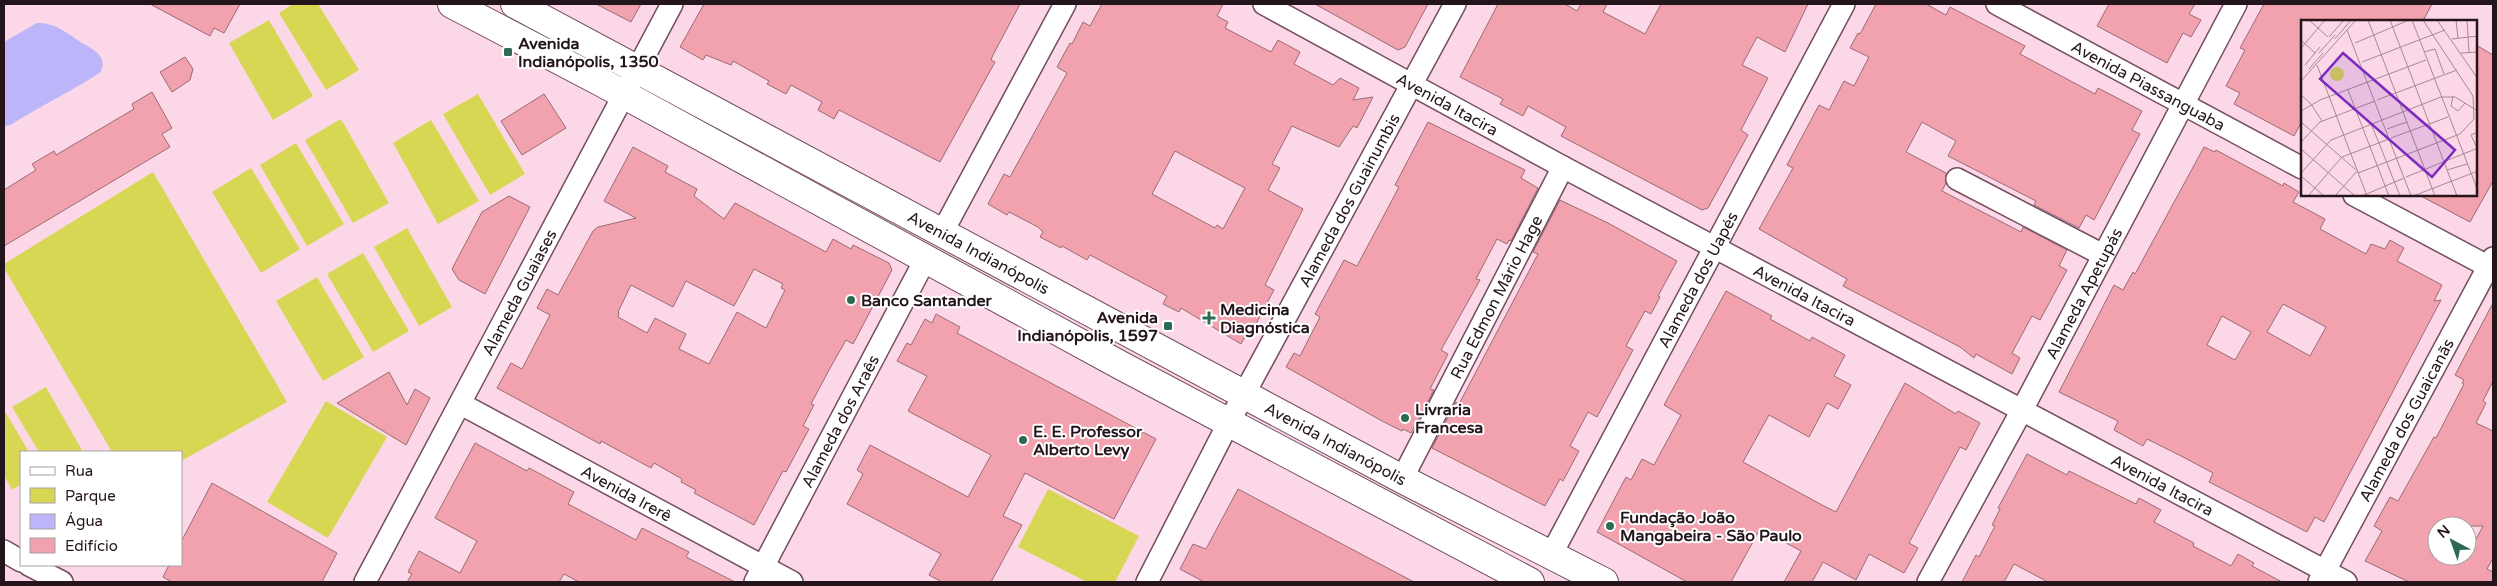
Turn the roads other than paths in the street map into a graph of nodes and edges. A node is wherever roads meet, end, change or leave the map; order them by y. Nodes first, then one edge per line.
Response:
1 (452, 4) edge
2 (515, 4) edge
3 (672, 4) edge
4 (1065, 4) edge
5 (1264, 4) edge
6 (1454, 4) edge
7 (1844, 4) edge
8 (1997, 4) edge
9 (2236, 4) edge
10 (637, 70) junction
11 (1411, 84) junction
12 (624, 94) junction
13 (2182, 104) junction
14 (1563, 167) junction
15 (2301, 167) edge
16 (1957, 179) dead end
17 (2356, 196) edge
18 (943, 231) junction
19 (1716, 248) junction
20 (2102, 255) junction
21 (926, 258) junction
22 (2492, 265) edge
23 (1245, 394) junction
24 (461, 404) junction
25 (2022, 410) junction
26 (1229, 422) junction
27 (1402, 479) junction
28 (4, 551) edge
29 (1551, 555) junction
30 (20, 559) edge
31 (31, 566) edge
32 (759, 575) edge
33 (2322, 577) edge
34 (62, 582) edge
35 (364, 582) edge
36 (792, 582) edge
37 (1147, 582) edge
38 (1530, 582) edge
39 (1604, 582) edge
40 (1928, 582) edge
41 (2346, 582) edge

1 - 12 main road, Avenida Indianópolis
2 - 10 main road, Avenida Indianópolis
3 - 10 street, Alameda Guaiases
4 - 18 street
5 - 11 street, Avenida Itacira
6 - 11 street, Alameda dos Guainumbis
7 - 19 street, Alameda dos Uapés
8 - 13 street, Avenida Piassanguaba
9 - 13 street, Alameda Apetupás
10 - 12 street, Alameda Guaiases
10 - 18 main road, Avenida Indianópolis
11 - 14 street, Avenida Itacira
11 - 23 street, Alameda dos Guainumbis
12 - 21 main road, Avenida Indianópolis
12 - 24 street, Alameda Guaiases
13 - 15 street, Avenida Piassanguaba
13 - 20 street, Alameda Apetupás
14 - 19 street, Avenida Itacira
14 - 27 street, Rua Edmon Mário Hage
16 - 20 street
17 - 22 street
18 - 23 main road, Avenida Indianópolis
19 - 25 street, Avenida Itacira
19 - 29 street, Alameda dos Uapés
20 - 25 street, Alameda Apetupás
21 - 26 main road, Avenida Indianópolis
21 - 32 street, Alameda dos Araês
22 - 33 street, Alameda dos Guaicanãs
23 - 26 street, Alameda dos Guainumbis
23 - 27 main road, Avenida Indianópolis
24 - 32 street, Avenida Irerê
24 - 35 street, Alameda Guaiases
25 - 33 street, Avenida Itacira
25 - 40 street, Alameda Apetupás
26 - 37 street, Alameda dos Guainumbis
26 - 38 main road, Avenida Indianópolis
27 - 29 main road, Avenida Indianópolis
28 - 30 street
29 - 39 main road, Avenida Indianópolis
31 - 34 street
32 - 36 street, Avenida Irerê
33 - 41 street, Avenida Itacira

